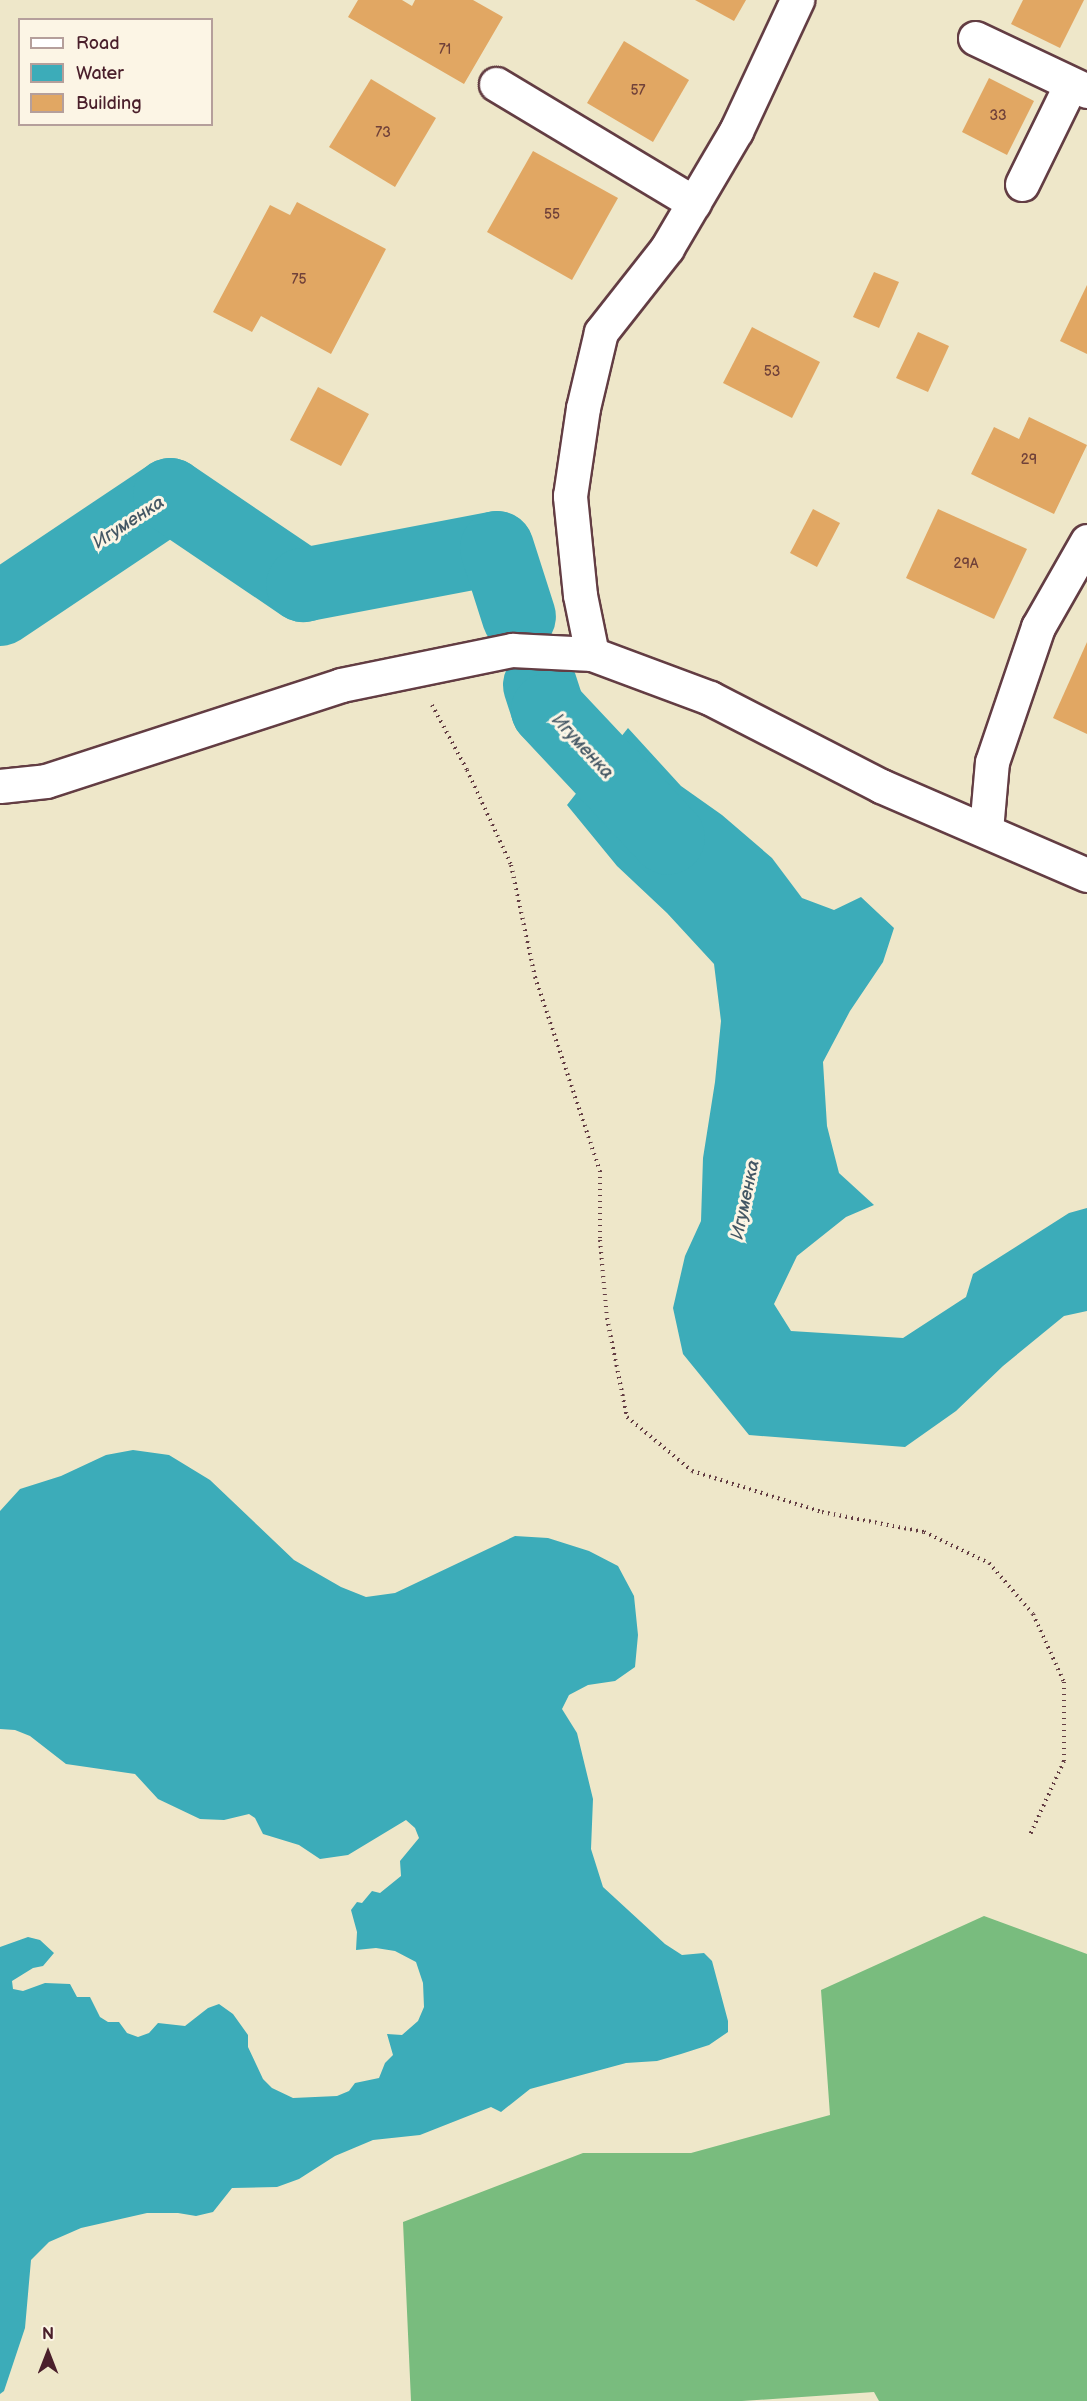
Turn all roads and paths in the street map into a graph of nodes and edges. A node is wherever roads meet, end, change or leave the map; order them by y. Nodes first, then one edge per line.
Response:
1 (797, 0) edge
2 (975, 38) dead end
3 (496, 84) dead end
4 (1079, 88) edge
5 (1022, 184) dead end
6 (693, 203) junction
7 (1087, 542) edge
8 (592, 654) junction
9 (413, 670) junction
10 (0, 786) edge
11 (986, 830) junction
12 (1087, 875) edge
13 (1030, 1835) dead end

1 - 6 street
2 - 4 street
3 - 6 street
4 - 5 street
6 - 8 street
7 - 11 street
8 - 9 street
8 - 11 street
9 - 10 street
9 - 13 path
11 - 12 street

